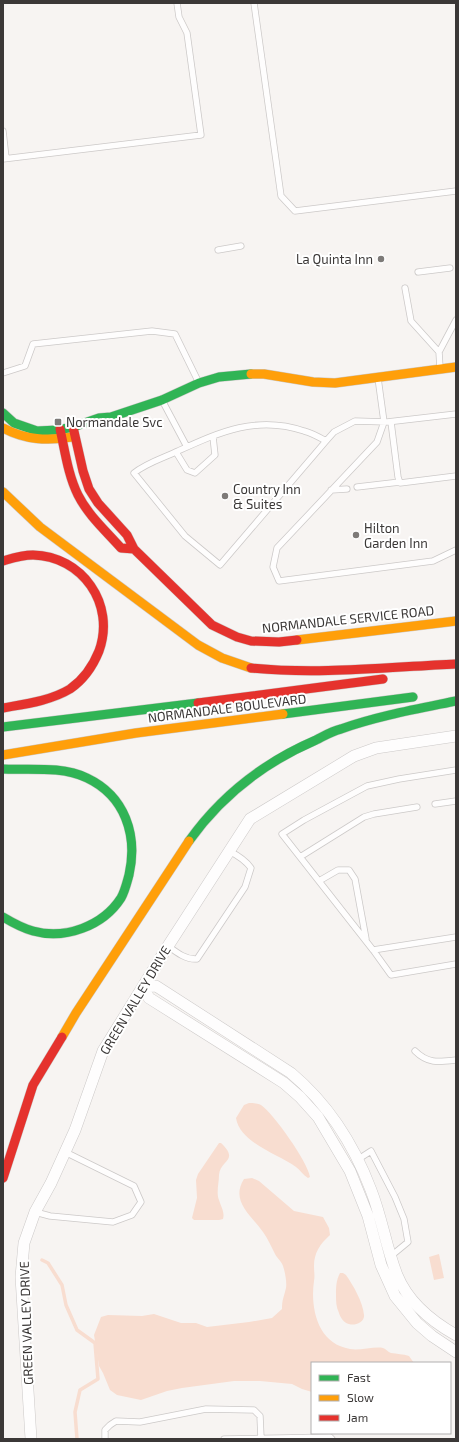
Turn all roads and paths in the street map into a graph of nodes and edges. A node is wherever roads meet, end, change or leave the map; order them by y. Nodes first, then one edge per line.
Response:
1 (177, 3) edge
2 (254, 3) edge
3 (3, 131) edge
4 (5, 159) edge
5 (456, 191) edge
6 (241, 246) dead end
7 (218, 250) dead end
8 (450, 268) dead end
9 (418, 272) dead end
10 (405, 288) dead end
11 (456, 320) edge
12 (438, 352) junction
13 (456, 367) edge
14 (441, 369) junction
15 (3, 373) edge
16 (378, 378) junction
17 (199, 383) junction
18 (162, 400) junction
19 (3, 413) edge
20 (456, 414) edge
21 (111, 417) junction
22 (384, 422) junction
23 (391, 422) junction
24 (102, 426) dead end
25 (3, 428) edge
26 (60, 429) junction
27 (76, 432) junction
28 (213, 436) junction
29 (62, 439) junction
30 (326, 441) junction
31 (187, 447) junction
32 (176, 452) junction
33 (456, 476) edge
34 (400, 482) junction
35 (357, 487) dead end
36 (347, 489) dead end
37 (331, 490) junction
38 (3, 492) edge
39 (134, 549) junction
40 (456, 550) edge
41 (3, 561) edge
42 (456, 621) edge
43 (456, 664) edge
44 (456, 667) edge
45 (425, 696) dead end
46 (456, 701) edge
47 (3, 708) edge
48 (3, 727) edge
49 (456, 736) edge
50 (3, 755) edge
51 (3, 768) edge
52 (456, 770) edge
53 (456, 801) edge
54 (435, 804) dead end
55 (417, 807) dead end
56 (229, 851) junction
57 (300, 857) junction
58 (319, 881) junction
59 (3, 917) edge
60 (456, 937) edge
61 (366, 942) junction
62 (168, 946) junction
63 (373, 950) junction
64 (456, 964) edge
65 (143, 987) junction
66 (415, 1051) dead end
67 (456, 1060) edge
68 (65, 1152) junction
69 (358, 1160) junction
70 (348, 1166) junction
71 (3, 1178) edge
72 (35, 1212) junction
73 (391, 1256) junction
74 (456, 1335) edge
75 (456, 1352) edge
76 (261, 1438) junction
77 (31, 1439) edge
78 (105, 1439) edge
79 (224, 1439) edge
80 (332, 1439) edge

1 - 4 lane
2 - 5 lane
3 - 4 lane
6 - 7 lane
8 - 9 lane
10 - 12 lane
11 - 12 lane
12 - 14 lane
13 - 14 main road
14 - 16 main road
15 - 17 lane
16 - 17 main road
16 - 22 lane
17 - 18 main road
18 - 21 main road
18 - 31 lane
19 - 26 main road
20 - 23 lane
21 - 24 main road
21 - 27 main road
22 - 23 lane
22 - 30 lane
22 - 37 lane
23 - 34 lane
25 - 29 main road
26 - 27 main road
26 - 29 main road, NORMANDALE SERVICE ROAD
27 - 29 main road
27 - 39 main road, NORMANDALE SERVICE ROAD
28 - 30 lane
28 - 31 lane
28 - 32 lane
29 - 39 main road, NORMANDALE SERVICE ROAD
30 - 32 lane
31 - 32 lane
33 - 34 lane
34 - 35 lane
36 - 37 lane
37 - 40 lane
38 - 43 main road
39 - 42 main road, NORMANDALE SERVICE ROAD
41 - 47 main road
44 - 48 main road, NORMANDALE BOULEVARD
45 - 50 main road, NORMANDALE BOULEVARD
46 - 71 main road
49 - 56 street, GREEN VALLEY DRIVE
51 - 59 main road
52 - 57 lane
53 - 54 lane
55 - 57 lane
56 - 62 street, GREEN VALLEY DRIVE
56 - 62 lane
57 - 58 lane
58 - 61 lane
58 - 61 lane
60 - 63 lane
61 - 63 lane
62 - 65 street, GREEN VALLEY DRIVE
63 - 64 lane
65 - 68 street, GREEN VALLEY DRIVE
65 - 69 street
65 - 70 street
66 - 67 lane
68 - 72 street, GREEN VALLEY DRIVE
68 - 72 lane
69 - 70 lane
69 - 73 street
69 - 73 lane
70 - 75 street
72 - 77 street, GREEN VALLEY DRIVE
73 - 74 street
76 - 78 lane
76 - 79 lane
76 - 80 lane

